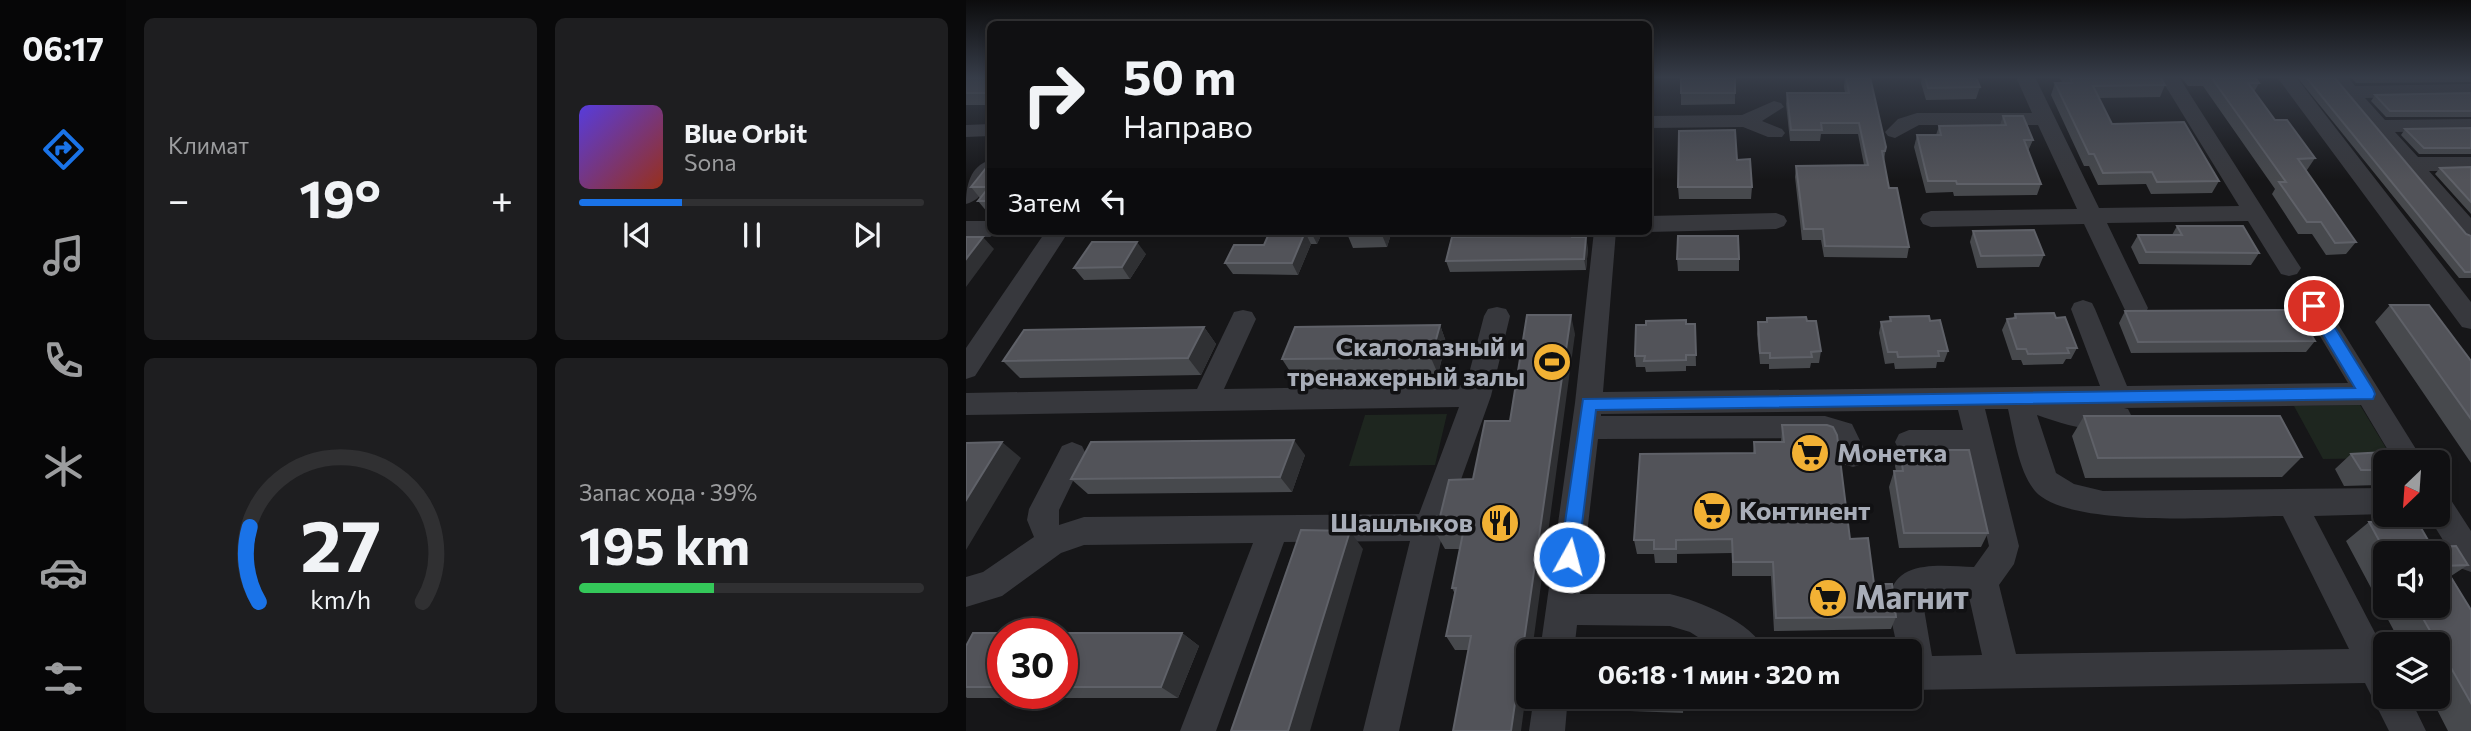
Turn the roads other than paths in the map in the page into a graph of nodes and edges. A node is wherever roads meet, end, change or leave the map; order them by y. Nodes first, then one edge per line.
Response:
1 (1765, 111) edge
2 (2041, 111) edge
3 (2190, 111) edge
4 (2311, 111) edge
5 (2366, 111) edge
6 (2045, 119) junction
7 (1745, 121) junction
8 (1652, 122) edge
9 (2471, 125) edge
10 (2379, 126) junction
11 (987, 130) edge
12 (966, 131) edge
13 (1895, 132) dead end
14 (1775, 134) dead end
15 (2471, 163) edge
16 (2411, 164) junction
17 (987, 171) edge
18 (966, 197) edge
19 (2447, 205) junction
20 (2471, 205) edge
21 (2254, 213) junction
22 (2092, 215) junction
23 (1931, 219) dead end
24 (1776, 221) dead end
25 (1652, 223) edge
26 (966, 229) edge
27 (987, 229) edge
28 (2471, 233) edge
29 (1055, 235) edge
30 (1605, 235) edge
31 (2289, 268) dead end
32 (2314, 306) dead end
33 (2136, 308) edge
34 (2083, 309) dead end
35 (1497, 316) dead end
36 (1243, 319) dead end
37 (2471, 320) edge
38 (966, 369) edge
39 (2367, 394) junction
40 (2300, 395) junction
41 (1477, 396) junction
42 (2019, 397) junction
43 (2118, 397) junction
44 (1969, 398) junction
45 (1205, 401) junction
46 (966, 404) edge
47 (1587, 416) junction
48 (1909, 442) dead end
49 (1979, 442) junction
50 (2402, 450) edge
51 (1072, 454) dead end
52 (1853, 455) dead end
53 (2373, 501) edge
54 (2292, 503) junction
55 (2450, 525) edge
56 (1275, 527) junction
57 (1429, 527) junction
58 (1051, 542) junction
59 (2471, 558) edge
60 (1982, 582) junction
61 (966, 592) edge
62 (1562, 609) junction
63 (1558, 639) edge
64 (1731, 639) edge
65 (1910, 639) edge
66 (2373, 661) edge
67 (2003, 672) junction
68 (1922, 673) edge
69 (2373, 683) edge
70 (1550, 709) edge
71 (2397, 709) edge
72 (1198, 731) edge
73 (1381, 731) edge
74 (1547, 731) edge
75 (2408, 731) edge

1 - 7 street
2 - 6 street
3 - 21 lane
4 - 37 street
5 - 10 street
6 - 13 street
6 - 22 street
7 - 8 street
7 - 14 street
9 - 10 street
10 - 16 street
11 - 12 street
15 - 16 lane
16 - 19 street
17 - 18 street
19 - 20 street
19 - 28 street
21 - 22 street
21 - 31 lane
22 - 23 lane
22 - 33 street
24 - 25 street
26 - 27 lane
29 - 38 street
30 - 47 street
32 - 39 street
34 - 43 street
35 - 41 street
36 - 45 street
39 - 40 street
39 - 50 street
40 - 42 street
40 - 43 street
41 - 45 street
41 - 57 street
42 - 43 street
42 - 44 street
42 - 54 street
44 - 47 street
44 - 49 lane
45 - 46 street
47 - 52 street
47 - 62 street
48 - 49 street
49 - 60 lane
51 - 58 street
53 - 54 street
54 - 66 street
55 - 59 street
56 - 57 lane
56 - 58 lane
56 - 72 street
57 - 73 street
58 - 61 lane
60 - 65 lane
60 - 67 lane
62 - 63 street
62 - 64 street
67 - 68 street
67 - 69 street
70 - 74 street
71 - 75 street

